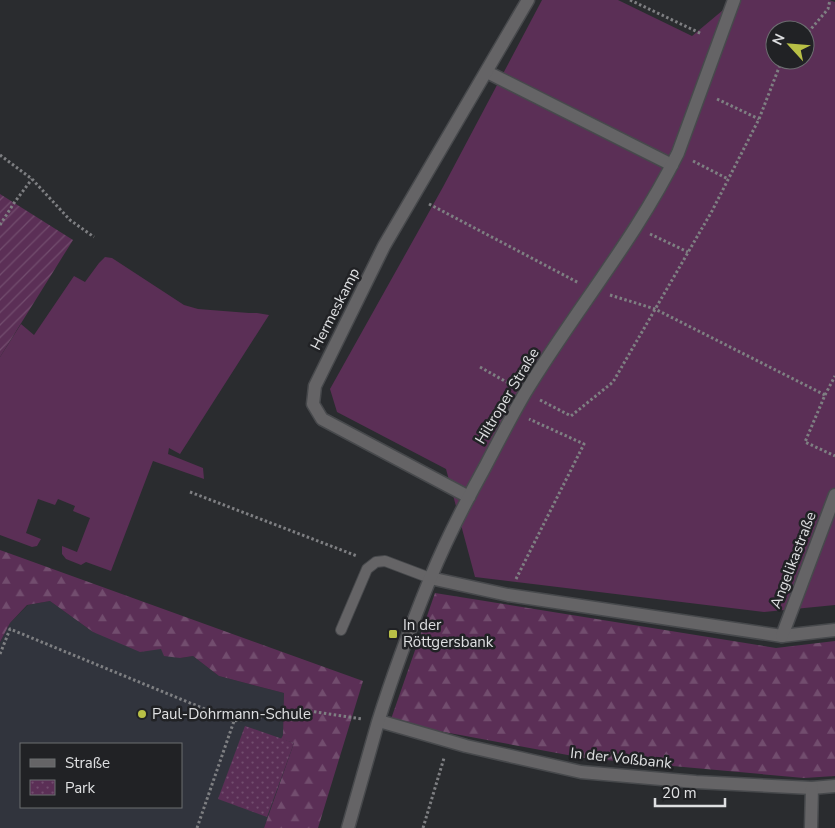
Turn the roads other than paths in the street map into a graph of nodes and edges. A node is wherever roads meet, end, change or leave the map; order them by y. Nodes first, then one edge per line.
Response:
1 (528, 0) edge
2 (734, 0) edge
3 (487, 72) junction
4 (672, 165) junction
5 (469, 496) junction
6 (835, 496) edge
7 (430, 578) junction
8 (341, 630) dead end
9 (835, 630) edge
10 (782, 636) junction
11 (379, 721) junction
12 (835, 786) edge
13 (812, 788) junction
14 (348, 828) edge
15 (811, 828) edge

1 - 3 street, Hermeskamp
2 - 4 street, Hiltroper Straße
3 - 4 street
3 - 5 street, Hermeskamp
4 - 5 street, Hiltroper Straße
5 - 7 street, Hiltroper Straße
6 - 10 street, Angelikastraße
7 - 8 lane
7 - 10 street
7 - 11 street, Hiltroper Straße
9 - 10 street
11 - 13 street, In der Voßbank
11 - 14 street, Hiltroper Straße
12 - 13 street, In der Voßbank
13 - 15 street

